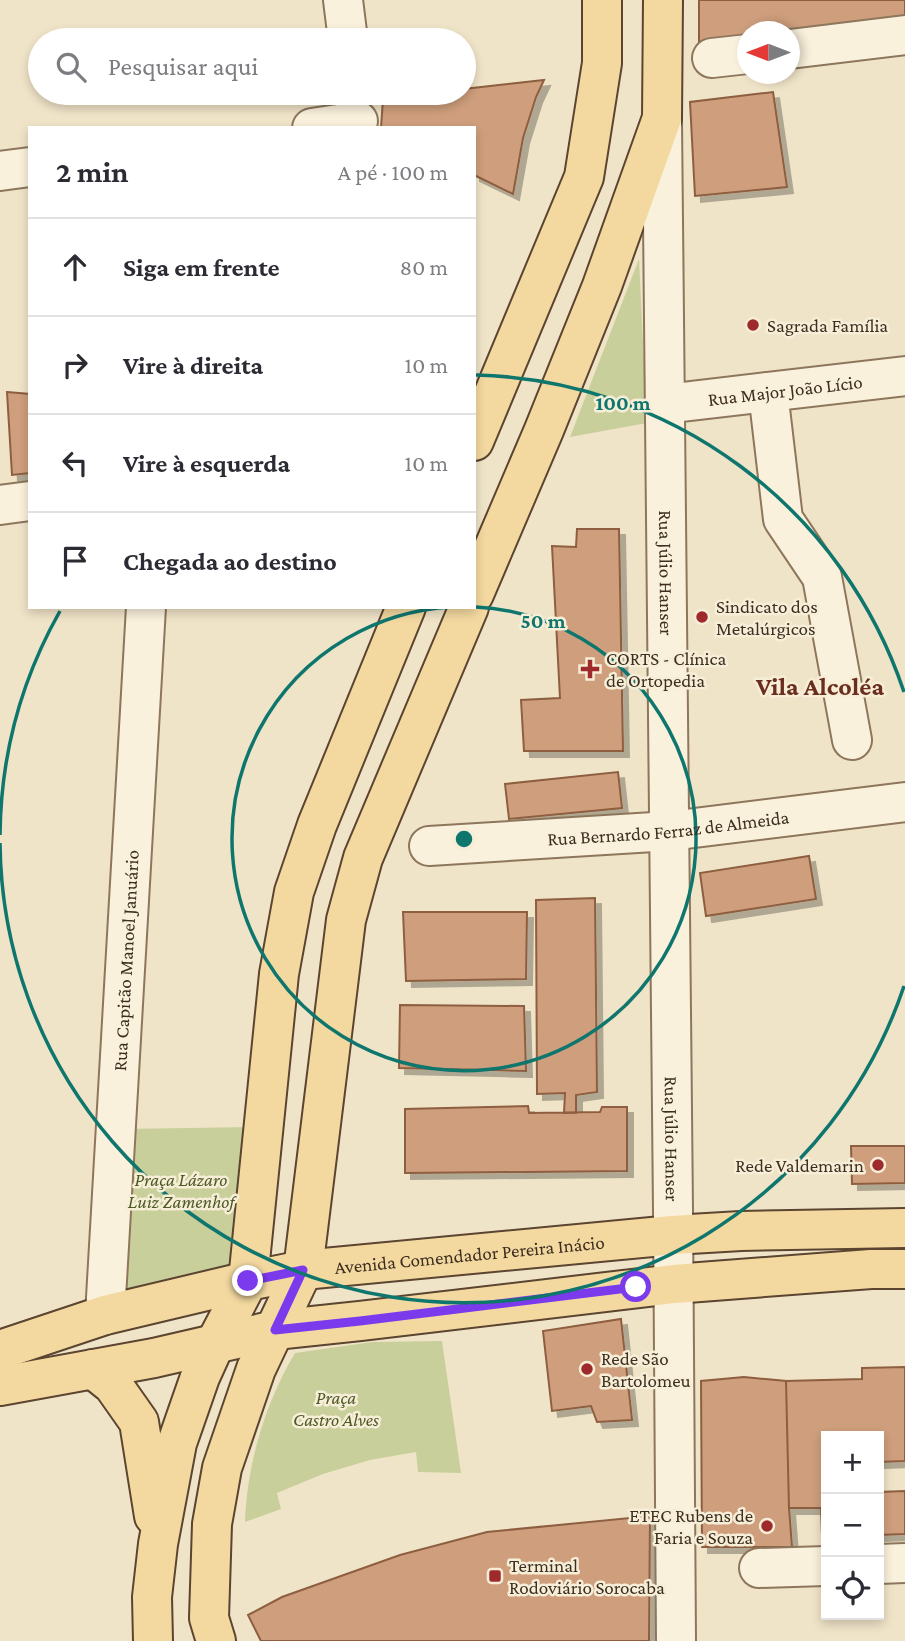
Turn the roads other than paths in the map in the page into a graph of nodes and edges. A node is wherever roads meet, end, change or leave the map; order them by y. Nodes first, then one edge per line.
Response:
1 (343, 0) edge
2 (601, 0) edge
3 (663, 0) edge
4 (346, 28) edge
5 (905, 34) edge
6 (800, 48) edge
7 (356, 114) edge
8 (662, 118) junction
9 (319, 126) edge
10 (28, 167) edge
11 (0, 171) edge
12 (905, 376) edge
13 (768, 392) junction
14 (665, 404) junction
15 (476, 436) edge
16 (28, 501) edge
17 (0, 505) edge
18 (476, 589) edge
19 (146, 609) edge
20 (405, 609) edge
21 (468, 609) edge
22 (852, 740) dead end
23 (905, 802) edge
24 (670, 831) junction
25 (429, 846) dead end
26 (905, 1228) edge
27 (673, 1235) junction
28 (905, 1269) edge
29 (303, 1270) junction
30 (248, 1281) junction
31 (674, 1284) junction
32 (105, 1315) junction
33 (275, 1330) junction
34 (215, 1344) junction
35 (0, 1350) edge
36 (93, 1369) junction
37 (0, 1386) edge
38 (158, 1544) junction
39 (905, 1563) edge
40 (884, 1564) edge
41 (821, 1566) edge
42 (759, 1568) dead end
43 (153, 1641) edge
44 (216, 1641) edge
45 (676, 1641) edge

1 - 4 street
2 - 15 main road
3 - 8 main road
5 - 6 street
7 - 9 street
8 - 14 street, Rua Júlio Hanser
8 - 18 main road
10 - 11 street
12 - 13 street, Rua Major João Lício
13 - 14 street, Rua Major João Lício
13 - 22 street
14 - 24 street, Rua Júlio Hanser
16 - 17 street
19 - 32 street, Rua Capitão Manoel Januário
20 - 30 main road
21 - 29 main road
23 - 24 street, Rua Bernardo Ferraz de Almeida
24 - 25 street, Rua Bernardo Ferraz de Almeida
24 - 27 street, Rua Júlio Hanser
26 - 27 main road, Avenida Comendador Pereira Inácio
27 - 29 main road, Avenida Comendador Pereira Inácio
27 - 31 street
28 - 31 main road
29 - 30 main road, Avenida Comendador Pereira Inácio
29 - 33 main road
30 - 32 main road, Avenida Comendador Pereira Inácio
30 - 34 main road
31 - 33 main road
31 - 45 street
32 - 35 main road, Avenida Comendador Pereira Inácio
33 - 34 main road
33 - 44 main road
34 - 36 main road
34 - 38 main road
36 - 37 main road
36 - 38 main road
38 - 43 main road
39 - 40 street
41 - 42 street

